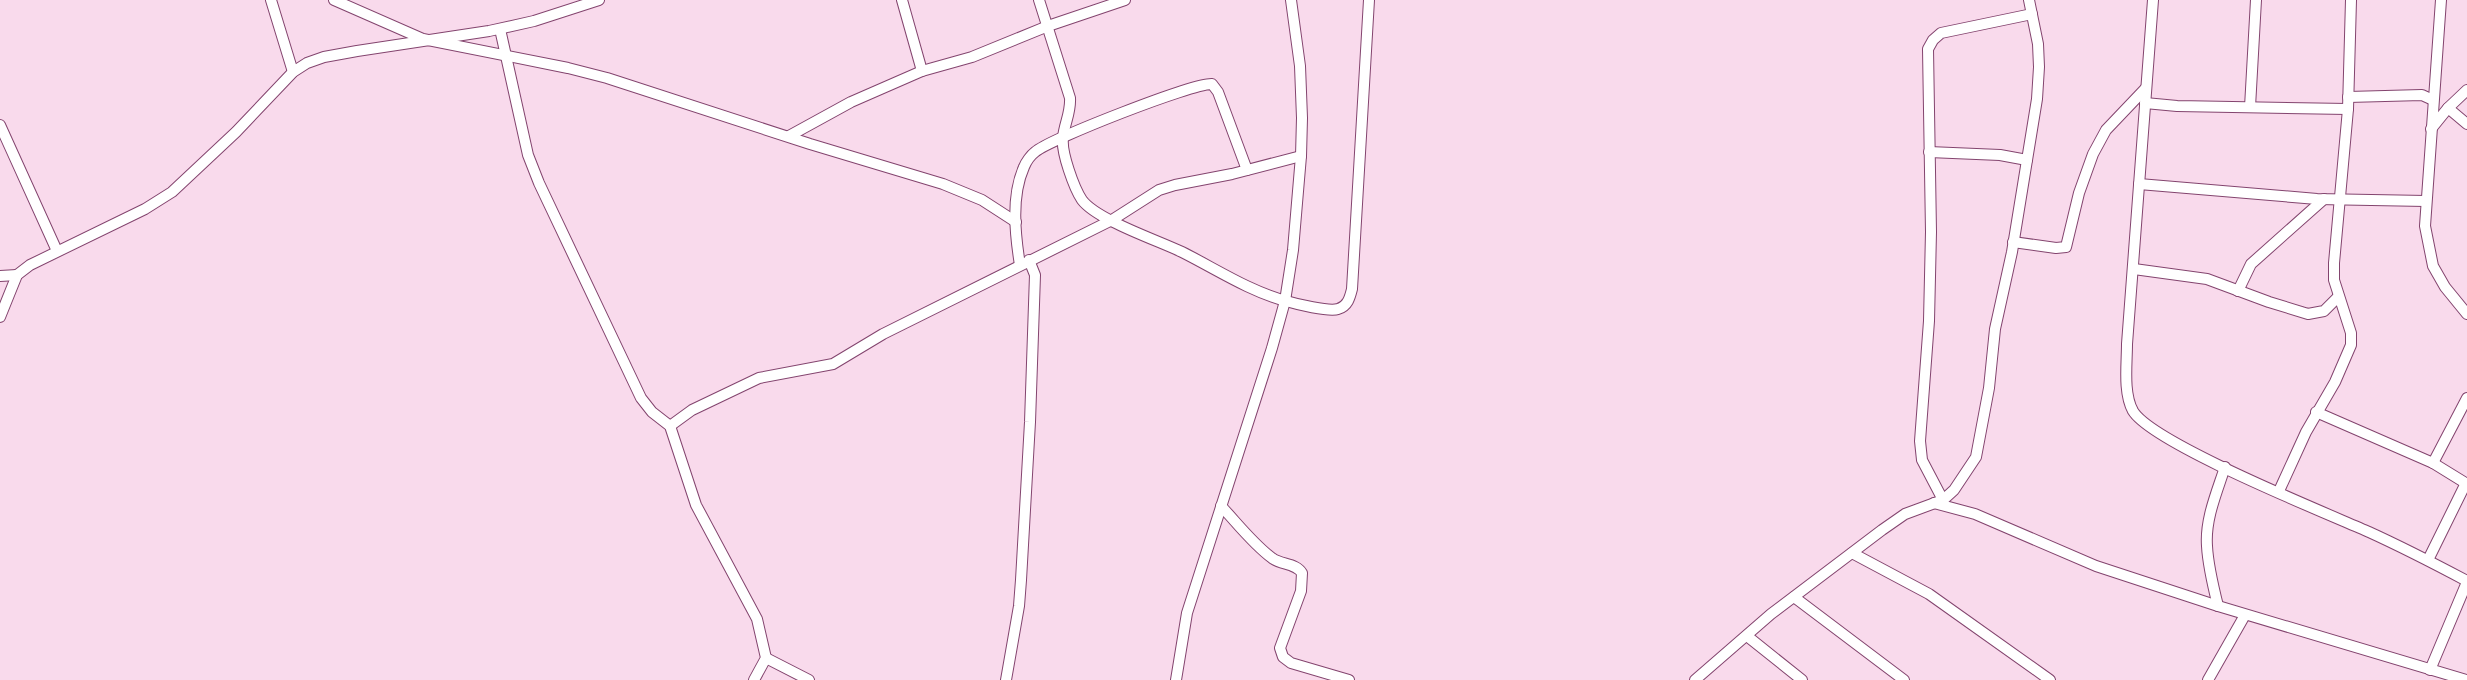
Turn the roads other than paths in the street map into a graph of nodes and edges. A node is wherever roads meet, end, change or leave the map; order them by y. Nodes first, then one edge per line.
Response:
1 (271, 0) edge
2 (334, 0) edge
3 (599, 0) edge
4 (902, 0) edge
5 (1038, 0) edge
6 (1125, 0) edge
7 (1291, 0) edge
8 (1369, 0) edge
9 (2030, 0) edge
10 (2153, 0) edge
11 (2256, 0) edge
12 (2351, 0) edge
13 (2441, 0) edge
14 (587, 2) edge
15 (2032, 14) junction
16 (1048, 26) junction
17 (500, 29) junction
18 (423, 39) junction
19 (505, 55) junction
20 (293, 72) junction
21 (922, 72) junction
22 (2146, 88) junction
23 (2467, 90) edge
24 (2348, 97) junction
25 (2434, 100) junction
26 (2145, 103) junction
27 (2250, 107) junction
28 (2448, 108) junction
29 (2348, 109) junction
30 (2467, 124) edge
31 (0, 125) edge
32 (2432, 129) junction
33 (789, 136) junction
34 (1063, 138) junction
35 (1929, 152) junction
36 (1301, 156) junction
37 (2027, 160) junction
38 (1247, 170) junction
39 (2140, 184) junction
40 (2324, 199) junction
41 (2340, 200) junction
42 (2426, 201) junction
43 (1112, 220) junction
44 (1016, 222) junction
45 (2013, 242) junction
46 (57, 252) junction
47 (1025, 262) junction
48 (2134, 269) junction
49 (0, 276) edge
50 (17, 276) junction
51 (2238, 291) junction
52 (2338, 297) junction
53 (1285, 301) junction
54 (2467, 314) edge
55 (0, 317) edge
56 (2467, 398) edge
57 (2316, 412) junction
58 (670, 426) junction
59 (2433, 463) junction
60 (2225, 467) junction
61 (2466, 483) edge
62 (2279, 491) junction
63 (1938, 502) junction
64 (1221, 506) junction
65 (1852, 553) junction
66 (2428, 560) junction
67 (2467, 582) edge
68 (1794, 597) junction
69 (2218, 606) junction
70 (2245, 615) junction
71 (1747, 636) junction
72 (766, 658) junction
73 (2432, 674) edge
74 (754, 680) edge
75 (809, 680) edge
76 (1006, 680) edge
77 (1176, 680) edge
78 (1349, 680) edge
79 (1695, 680) edge
80 (1802, 680) edge
81 (1904, 680) edge
82 (2050, 680) edge
83 (2208, 680) edge
84 (2466, 680) edge

1 - 20 street
2 - 18 street
3 - 14 street
4 - 21 street
5 - 16 street
6 - 16 street
7 - 36 street
8 - 53 street
9 - 15 street
10 - 22 street
11 - 27 street
12 - 24 street
13 - 25 street
14 - 17 street
15 - 35 street
15 - 37 street
16 - 21 street
16 - 34 street
17 - 18 street
17 - 19 street
18 - 19 street
18 - 20 street
19 - 33 street
19 - 58 street
20 - 46 street
21 - 33 street
22 - 26 street
22 - 45 street
23 - 28 street
24 - 25 street
24 - 29 street
25 - 32 street
26 - 27 street
26 - 39 street
27 - 29 street
28 - 30 street
28 - 32 street
29 - 41 street
31 - 46 street
32 - 42 street
33 - 44 street
34 - 38 street
34 - 43 street
34 - 44 street
35 - 37 street
35 - 63 street
36 - 38 street
36 - 53 street
37 - 45 street
38 - 43 street
39 - 40 street
39 - 48 street
40 - 41 street
40 - 51 street
41 - 42 street
41 - 52 street
42 - 54 street
43 - 47 street
43 - 53 street
44 - 47 street
45 - 63 street
46 - 50 street
47 - 58 street
47 - 76 street
48 - 51 street
48 - 60 street
49 - 50 street
50 - 55 street
51 - 52 street
52 - 57 street
53 - 64 street
56 - 59 street
57 - 59 street
57 - 62 street
58 - 72 street
59 - 61 street
60 - 62 street
60 - 69 street
61 - 66 street
62 - 66 street
63 - 65 street
63 - 69 street
64 - 77 street
64 - 78 street
65 - 68 street
65 - 82 street
66 - 67 street
67 - 73 street
68 - 71 street
68 - 81 street
69 - 70 street
70 - 73 street
70 - 83 street
71 - 79 street
71 - 80 street
72 - 74 street
72 - 75 street
73 - 84 street

